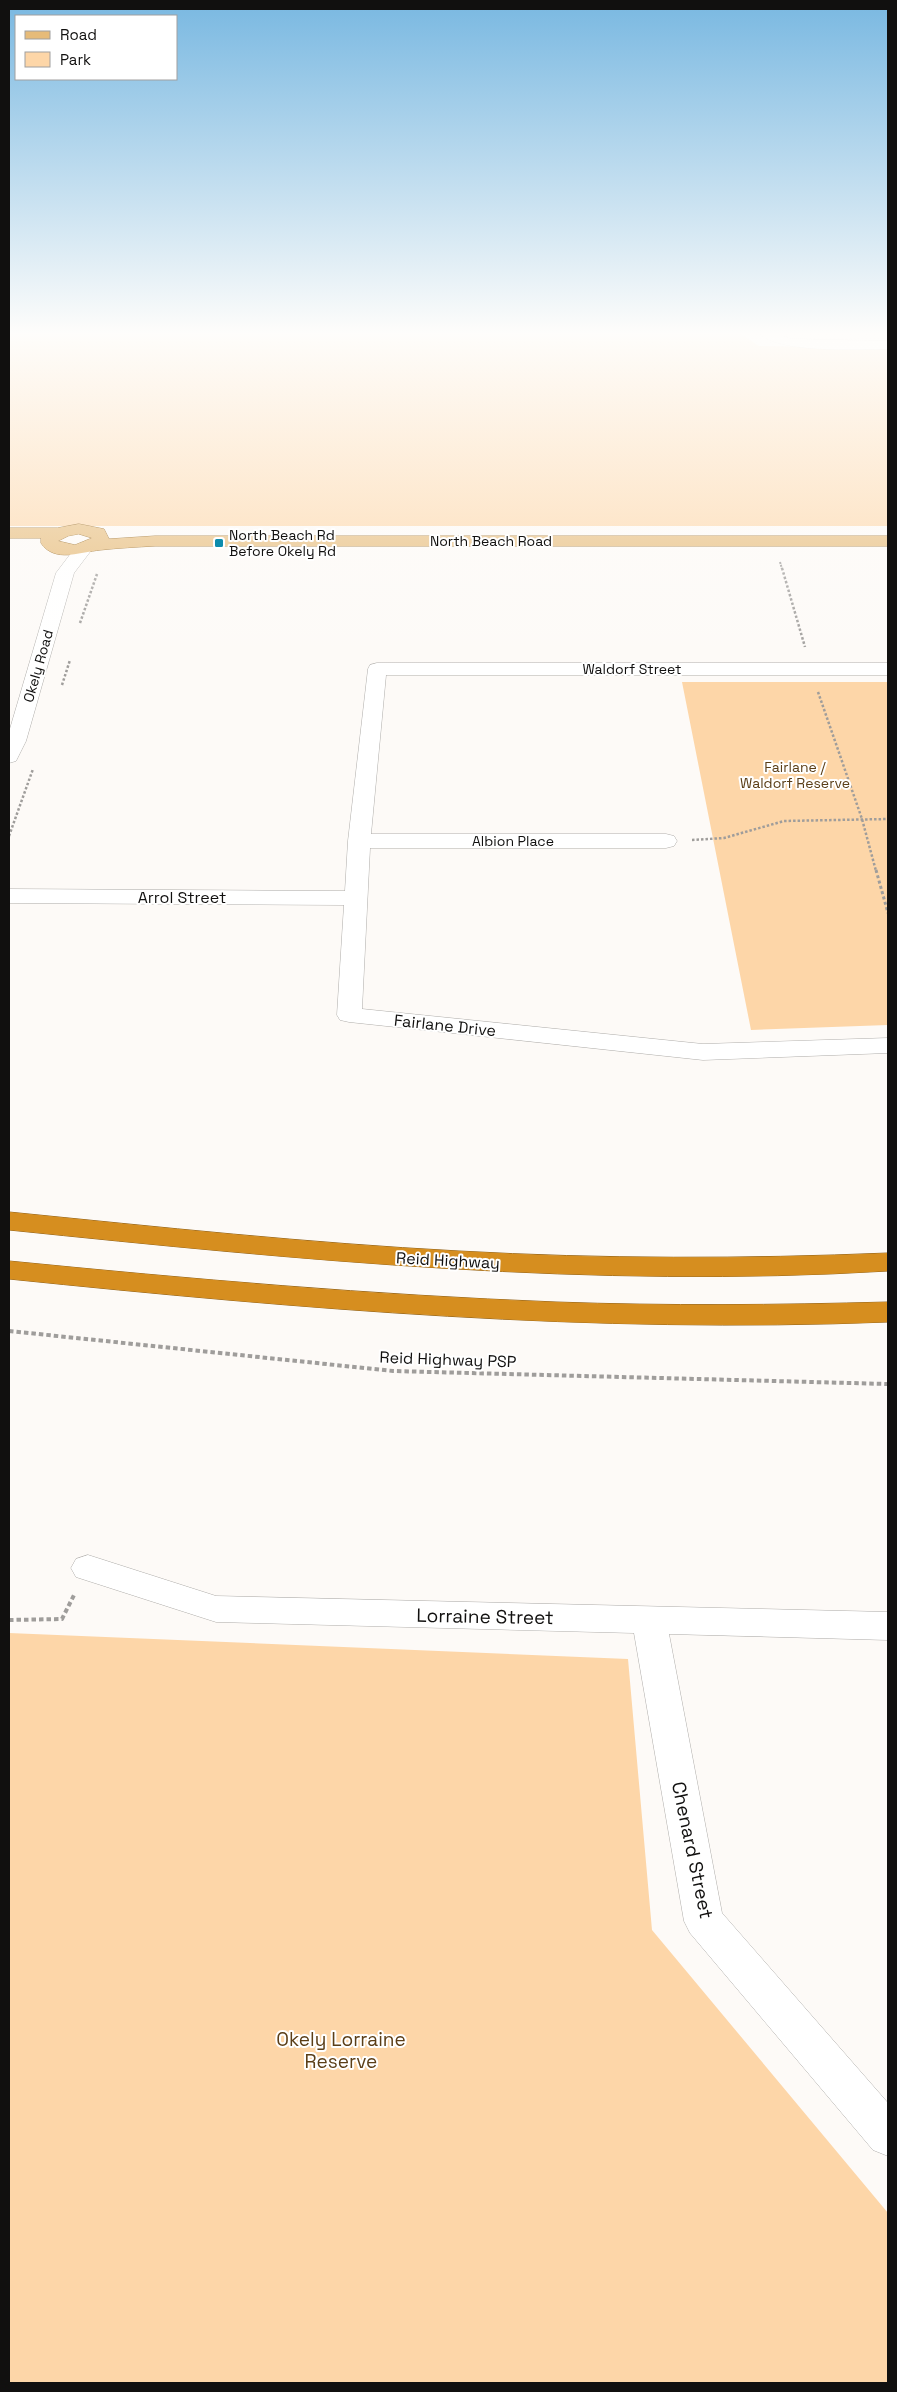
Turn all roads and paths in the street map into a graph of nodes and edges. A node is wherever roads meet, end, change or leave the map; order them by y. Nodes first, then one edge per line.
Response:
1 (9, 533) edge
2 (888, 533) edge
3 (53, 540) junction
4 (9, 541) edge
5 (888, 541) edge
6 (92, 542) junction
7 (778, 554) dead end
8 (99, 568) dead end
9 (65, 573) junction
10 (77, 631) dead end
11 (70, 658) dead end
12 (811, 668) junction
13 (376, 669) joint
14 (888, 669) edge
15 (62, 686) dead end
16 (11, 747) edge
17 (33, 768) dead end
18 (862, 819) junction
19 (888, 819) edge
20 (9, 836) edge
21 (359, 841) junction
22 (666, 841) joint
23 (9, 896) edge
24 (356, 898) junction
25 (888, 913) edge
26 (888, 1046) edge
27 (9, 1221) edge
28 (888, 1262) edge
29 (9, 1270) edge
30 (49, 1274) junction
31 (9, 1280) edge
32 (888, 1312) edge
33 (9, 1331) edge
34 (888, 1384) edge
35 (88, 1568) joint
36 (9, 1620) edge
37 (649, 1620) junction
38 (888, 1626) edge
39 (888, 2135) edge

1 - 3 main road
2 - 6 main road, North Beach Road
3 - 4 main road
3 - 6 main road
3 - 9 street
5 - 6 main road, North Beach Road
6 - 9 street, Okely Road
7 - 12 path
8 - 10 path
9 - 16 street, Okely Road
11 - 15 path
12 - 13 street, Waldorf Street
12 - 14 street, Waldorf Street
12 - 18 path
13 - 21 street, Fairlane Drive
17 - 20 path
18 - 19 path
18 - 22 path
18 - 25 path
21 - 22 street, Albion Place
21 - 24 street, Fairlane Drive
23 - 24 street, Arrol Street
24 - 26 street, Fairlane Drive
27 - 28 highway, Reid Highway
29 - 30 highway
30 - 31 highway
30 - 32 highway
33 - 34 path, Reid Highway PSP
35 - 36 path
35 - 37 street, Lorraine Street
37 - 38 street, Lorraine Street
37 - 39 street, Chenard Street

